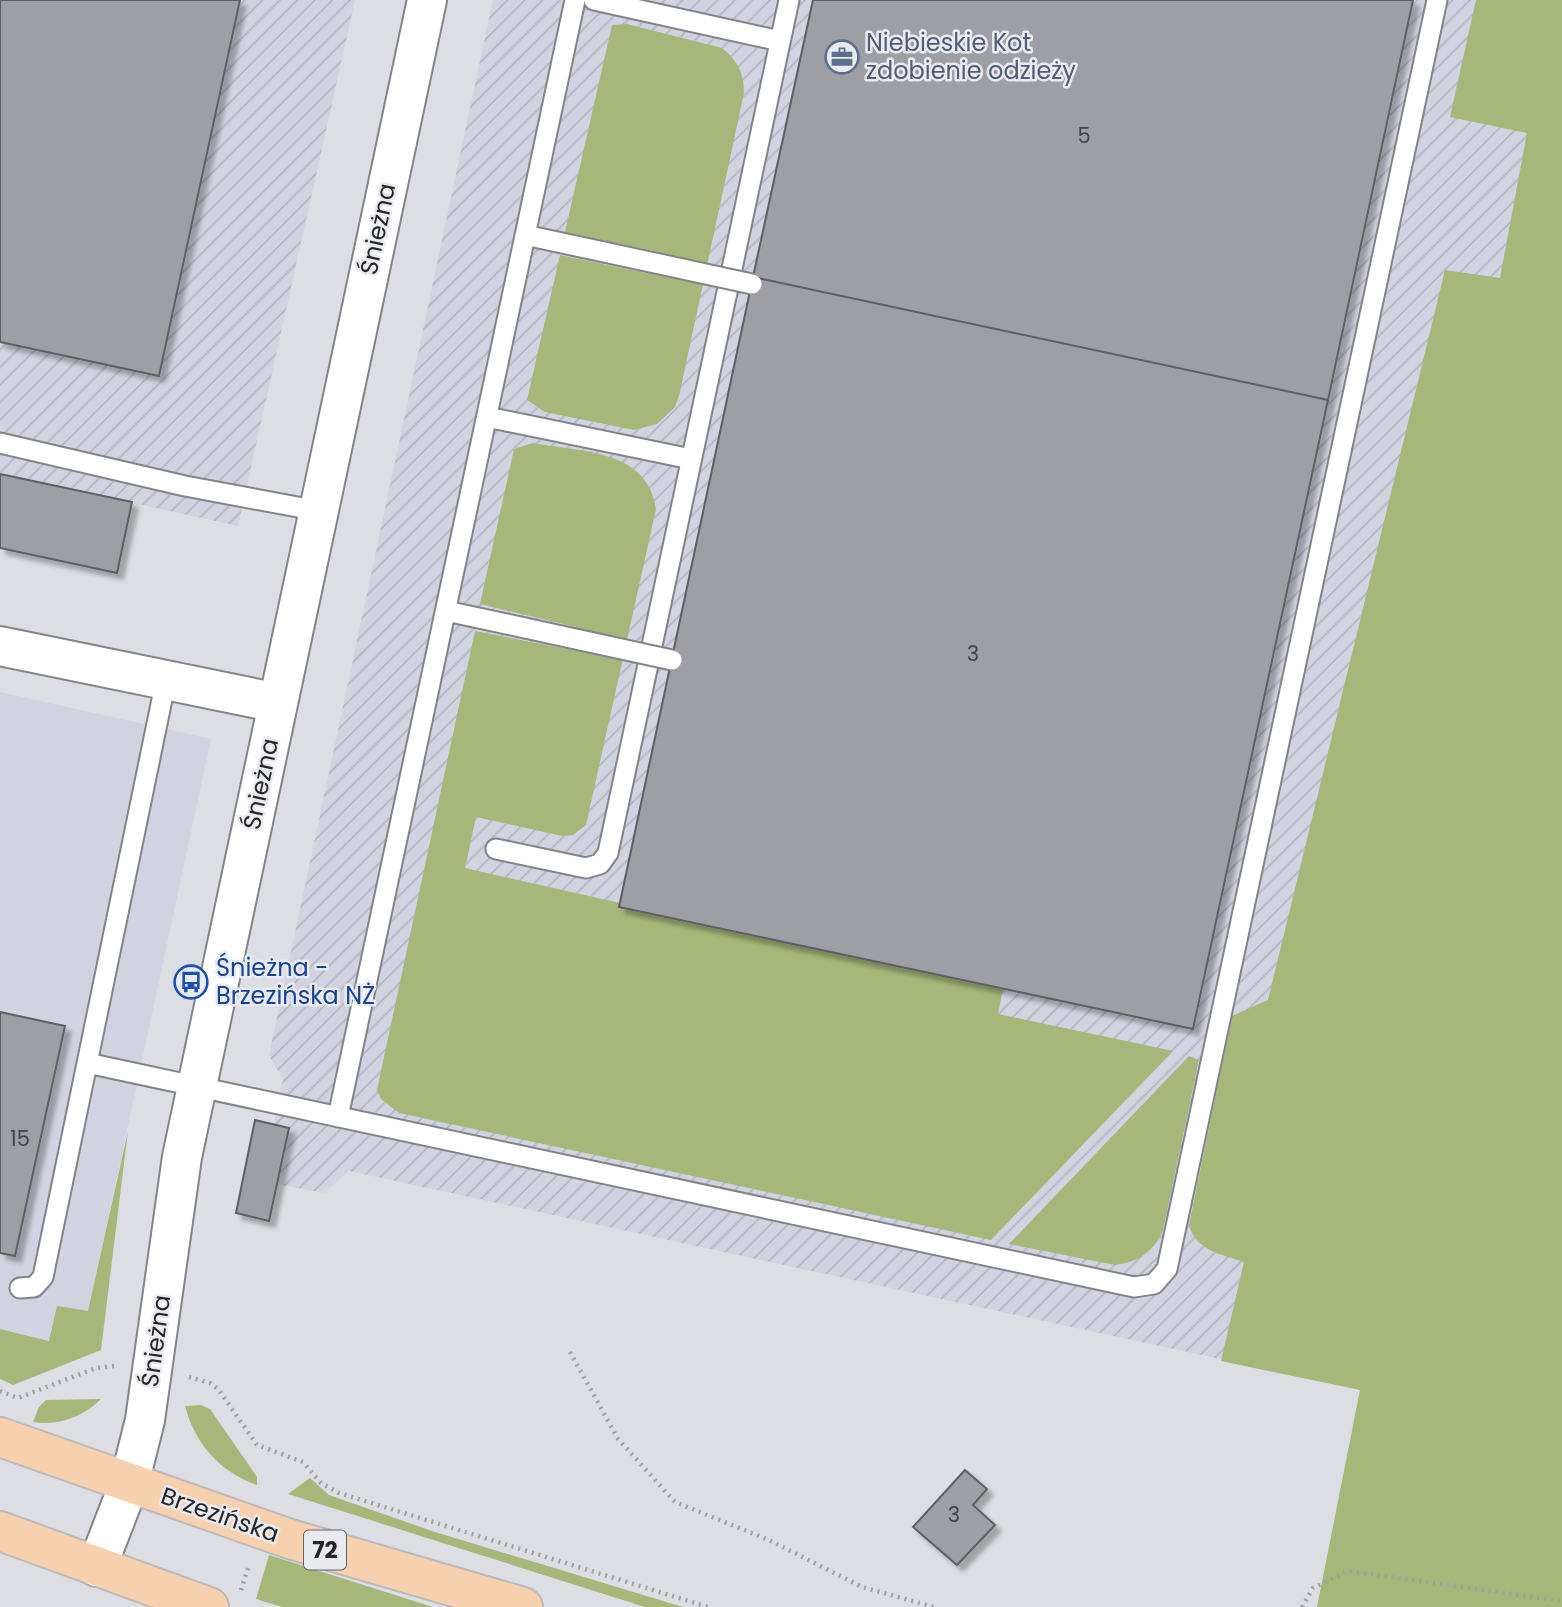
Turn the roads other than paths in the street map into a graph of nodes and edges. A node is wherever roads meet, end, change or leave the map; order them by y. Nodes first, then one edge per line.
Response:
1 (427, 0) edge
2 (575, 0) edge
3 (594, 0) edge
4 (789, 0) edge
5 (1437, 0) edge
6 (780, 41) junction
7 (525, 235) junction
8 (752, 284) dead end
9 (487, 416) junction
10 (0, 443) edge
11 (691, 459) junction
12 (319, 511) junction
13 (446, 611) junction
14 (0, 646) edge
15 (672, 660) dead end
16 (166, 680) junction
17 (278, 703) junction
18 (496, 849) dead end
19 (86, 1063) junction
20 (197, 1087) junction
21 (338, 1117) junction
22 (20, 1288) dead end
23 (0, 1437) edge
24 (129, 1484) junction
25 (0, 1531) edge
26 (97, 1567) junction
27 (224, 1602) edge
28 (523, 1607) edge

1 - 12 street, Śnieżna
2 - 7 lane
3 - 6 lane
4 - 6 lane
5 - 21 lane
6 - 11 lane
7 - 8 lane, bridge
7 - 9 lane
9 - 11 lane
9 - 13 lane
10 - 12 lane
11 - 18 lane
12 - 17 street, Śnieżna
13 - 15 lane, bridge
13 - 21 lane
14 - 16 street
16 - 17 street
16 - 19 lane
17 - 20 street, Śnieżna
19 - 20 lane
19 - 22 lane
20 - 21 lane
20 - 24 street, Śnieżna
23 - 24 main road, Brzezińska / 72
24 - 26 street, Śnieżna
24 - 28 main road, Brzezińska / 72
25 - 26 main road
26 - 27 main road

